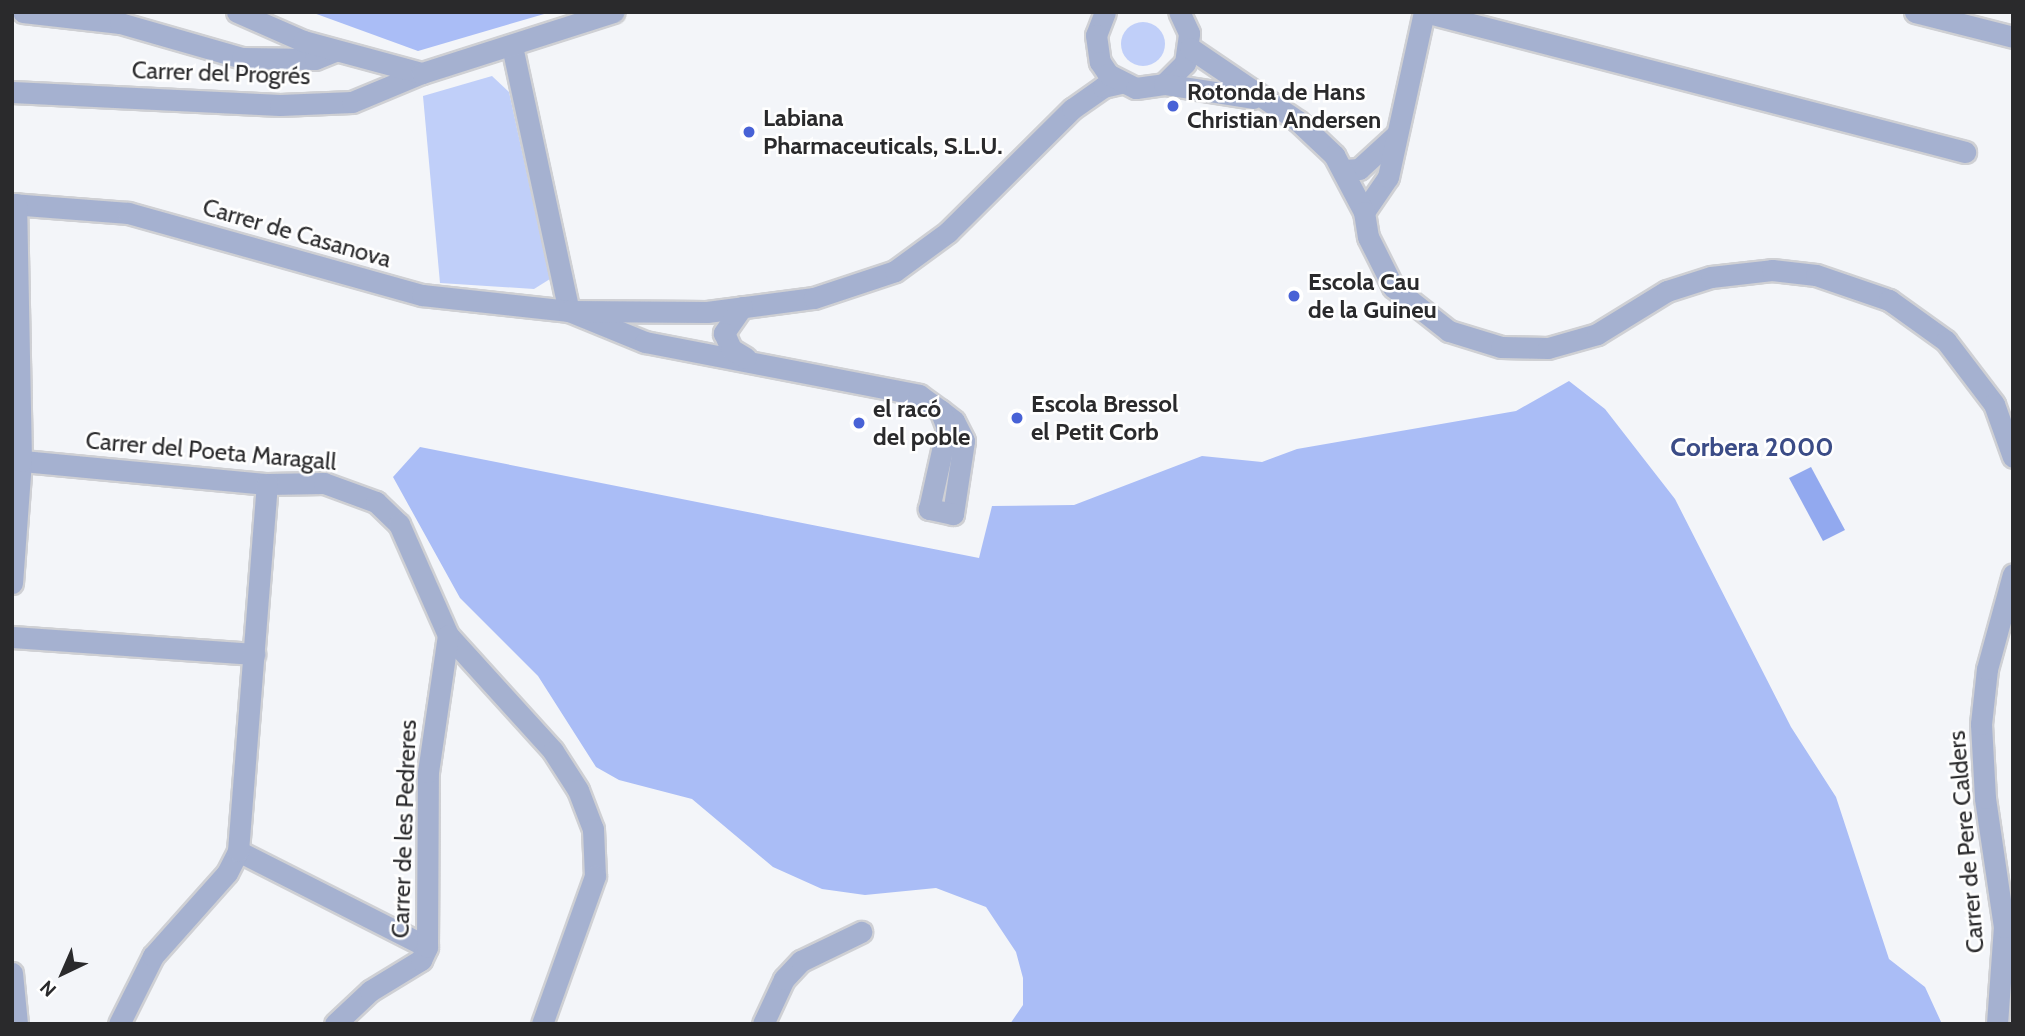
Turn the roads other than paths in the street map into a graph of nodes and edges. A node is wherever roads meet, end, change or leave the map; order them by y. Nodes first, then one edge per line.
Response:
1 (23, 12) edge
2 (237, 12) edge
3 (613, 12) edge
4 (1085, 12) edge
5 (1105, 12) edge
6 (1424, 12) edge
7 (1915, 12) edge
8 (1182, 14) edge
9 (1096, 35) junction
10 (2013, 37) edge
11 (512, 46) junction
12 (1190, 48) junction
13 (335, 51) junction
14 (422, 73) junction
15 (1121, 83) junction
16 (1164, 84) junction
17 (12, 92) edge
18 (1258, 98) junction
19 (1396, 135) junction
20 (1965, 152) dead end
21 (1345, 170) junction
22 (14, 204) edge
23 (1364, 212) junction
24 (742, 307) junction
25 (569, 311) junction
26 (763, 364) junction
27 (940, 410) dead end
28 (2013, 457) edge
29 (17, 460) edge
30 (267, 484) junction
31 (2013, 574) edge
32 (12, 583) edge
33 (448, 635) junction
34 (12, 637) edge
35 (254, 654) junction
36 (238, 851) junction
37 (861, 932) dead end
38 (427, 947) junction
39 (12, 973) edge
40 (17, 1024) edge
41 (119, 1024) edge
42 (335, 1024) edge
43 (542, 1024) edge
44 (764, 1024) edge
45 (1997, 1024) edge

1 - 13 street
2 - 13 street
3 - 11 street, Carrer del Progrés
4 - 9 street
5 - 9 street
6 - 19 street
6 - 20 street
7 - 10 street
8 - 12 street
9 - 15 street
11 - 14 street, Carrer del Progrés
11 - 25 street
12 - 16 street
12 - 18 street
13 - 14 street
14 - 17 street, Carrer del Progrés
15 - 16 street
15 - 24 street, Carrer de Casanova
16 - 18 street
18 - 21 street
19 - 21 street
19 - 23 street
21 - 23 street
22 - 25 street, Carrer de Casanova
22 - 29 street
23 - 28 street
24 - 25 street, Carrer de Casanova
24 - 26 street, Carrer de Casanova
25 - 26 street, Carrer de Casanova
26 - 27 street, Carrer de Casanova
29 - 30 street, Carrer del Poeta Maragall
29 - 32 street
30 - 33 street, Carrer del Poeta Maragall
30 - 35 street
31 - 45 street, Carrer de Pere Calders
33 - 38 street, Carrer de les Pedreres
33 - 43 street
34 - 35 street
35 - 36 street
36 - 38 street
36 - 41 street
37 - 44 street
38 - 42 street, Carrer de les Pedreres
39 - 40 street

